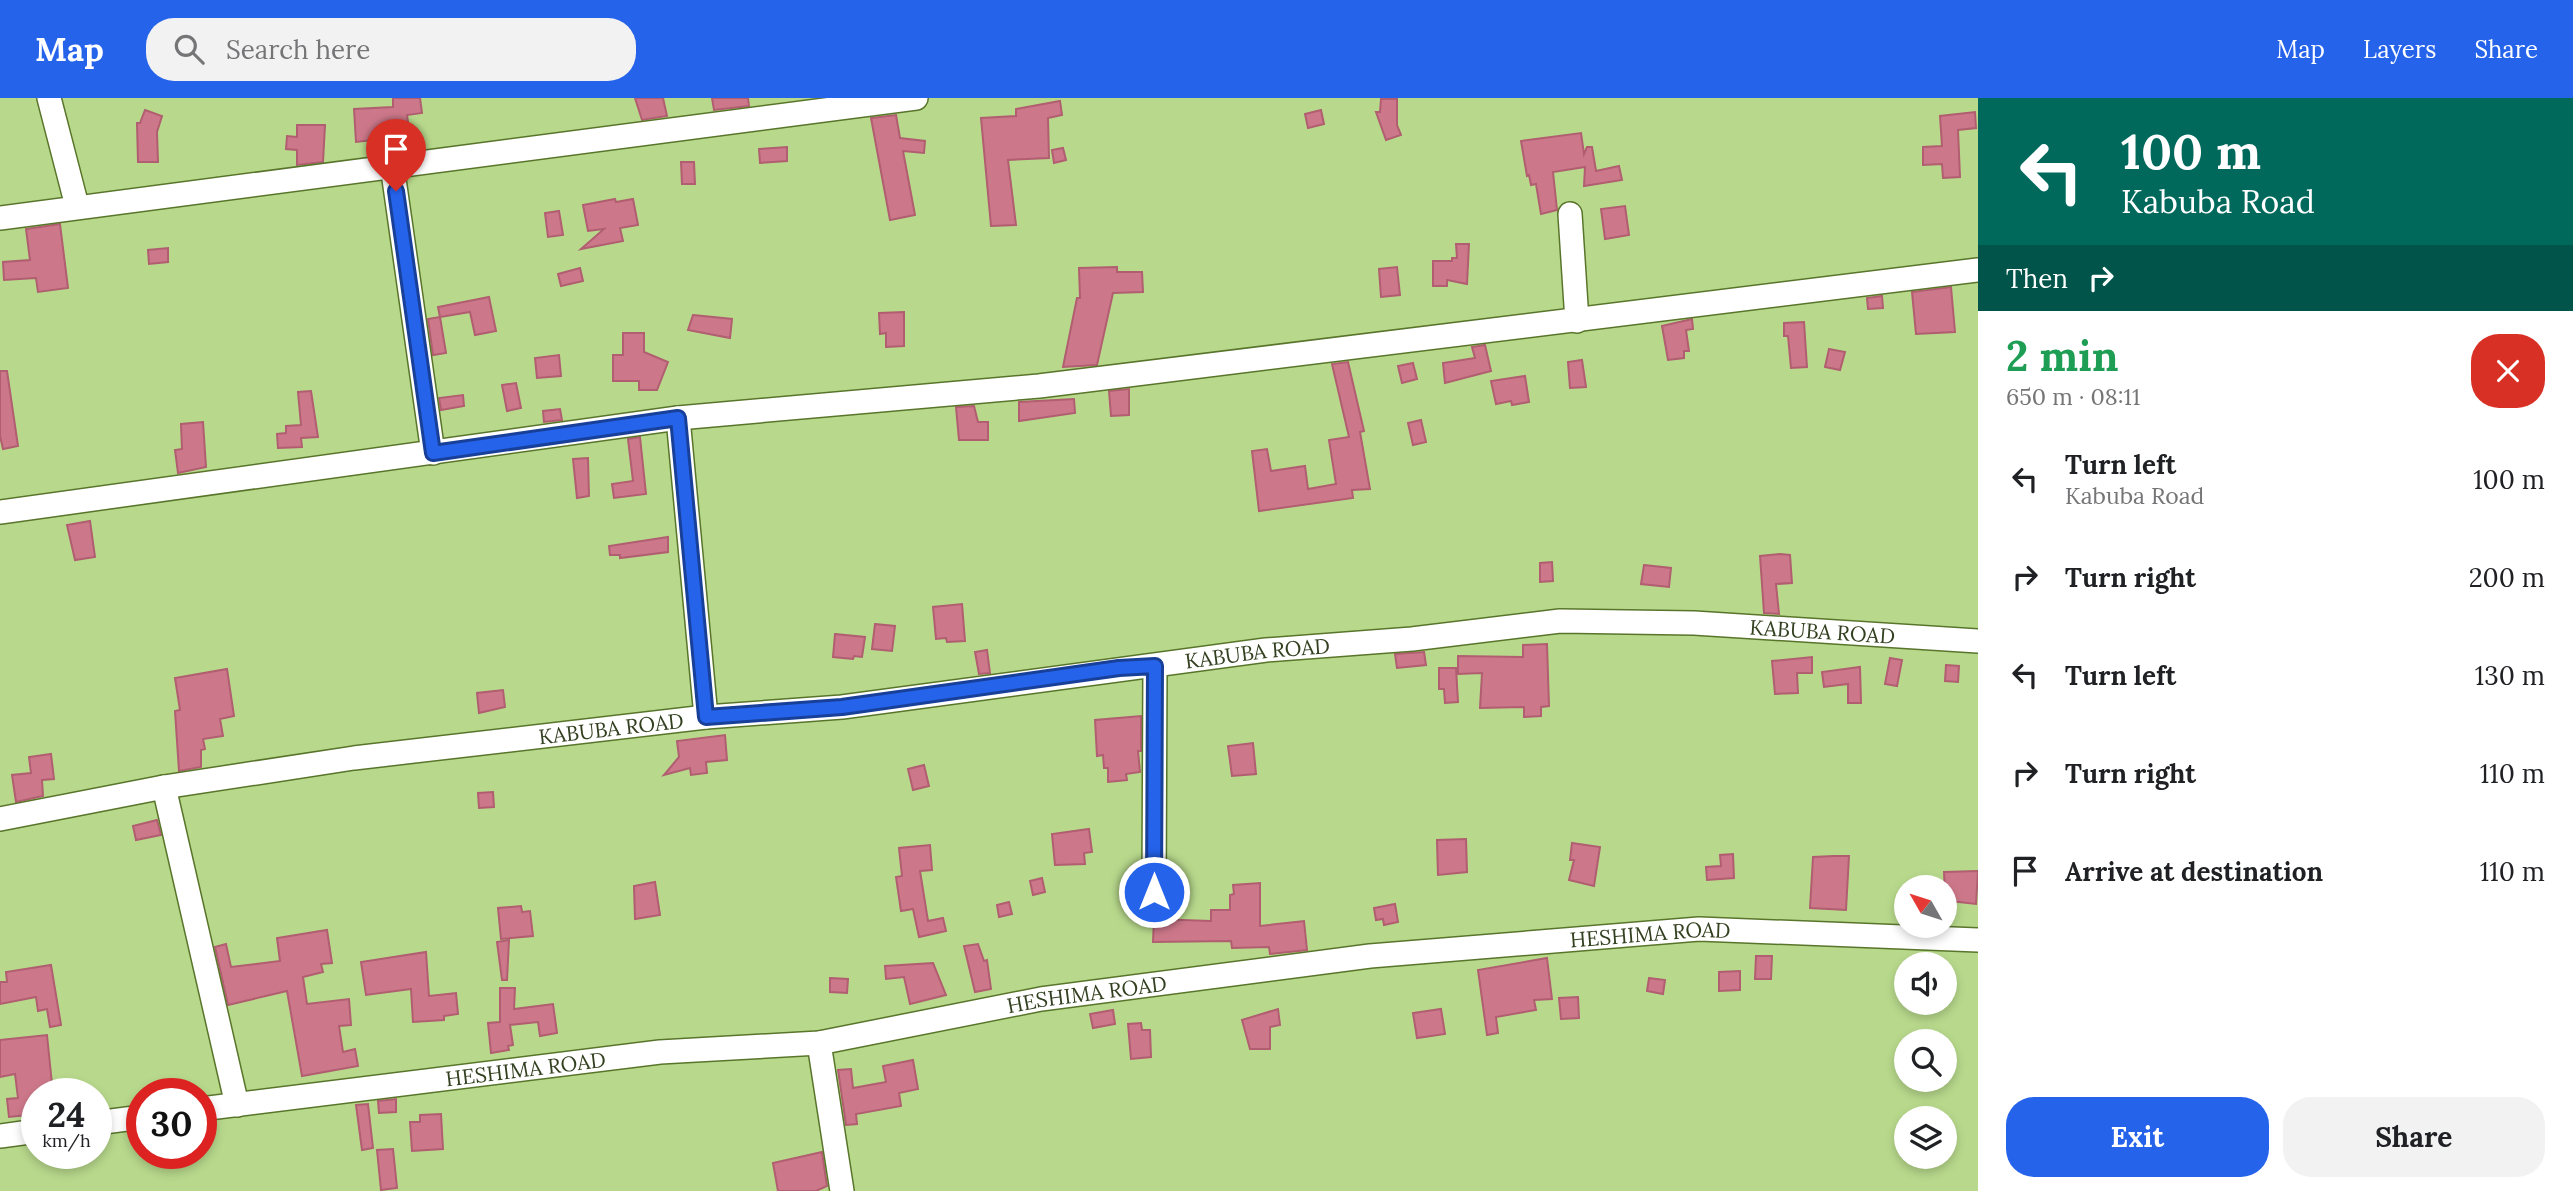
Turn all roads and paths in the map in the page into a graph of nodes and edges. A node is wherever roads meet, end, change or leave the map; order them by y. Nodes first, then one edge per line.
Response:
1 (49, 98) edge
2 (916, 98) edge
3 (392, 164) junction
4 (77, 206) junction
5 (1570, 214) dead end
6 (0, 218) edge
7 (1978, 270) edge
8 (1577, 321) junction
9 (678, 418) junction
10 (433, 453) junction
11 (0, 512) edge
12 (1978, 641) edge
13 (1155, 666) junction
14 (706, 717) junction
15 (164, 787) junction
16 (0, 819) edge
17 (1154, 892) dead end
18 (1978, 940) edge
19 (819, 1043) junction
20 (237, 1105) junction
21 (217, 1107) edge
22 (21, 1133) edge
23 (0, 1136) edge
24 (842, 1191) edge

1 - 4 street
2 - 3 street
3 - 4 street
3 - 10 street
4 - 6 street
5 - 8 street
7 - 8 street
8 - 9 street
9 - 10 street
9 - 14 street
10 - 11 street
12 - 13 street, KABUBA ROAD
13 - 14 street, KABUBA ROAD
13 - 17 street
14 - 15 street, KABUBA ROAD
15 - 16 street, KABUBA ROAD
15 - 20 street
18 - 19 street, HESHIMA ROAD
19 - 20 street, HESHIMA ROAD
19 - 24 street
20 - 21 street, HESHIMA ROAD
22 - 23 street

